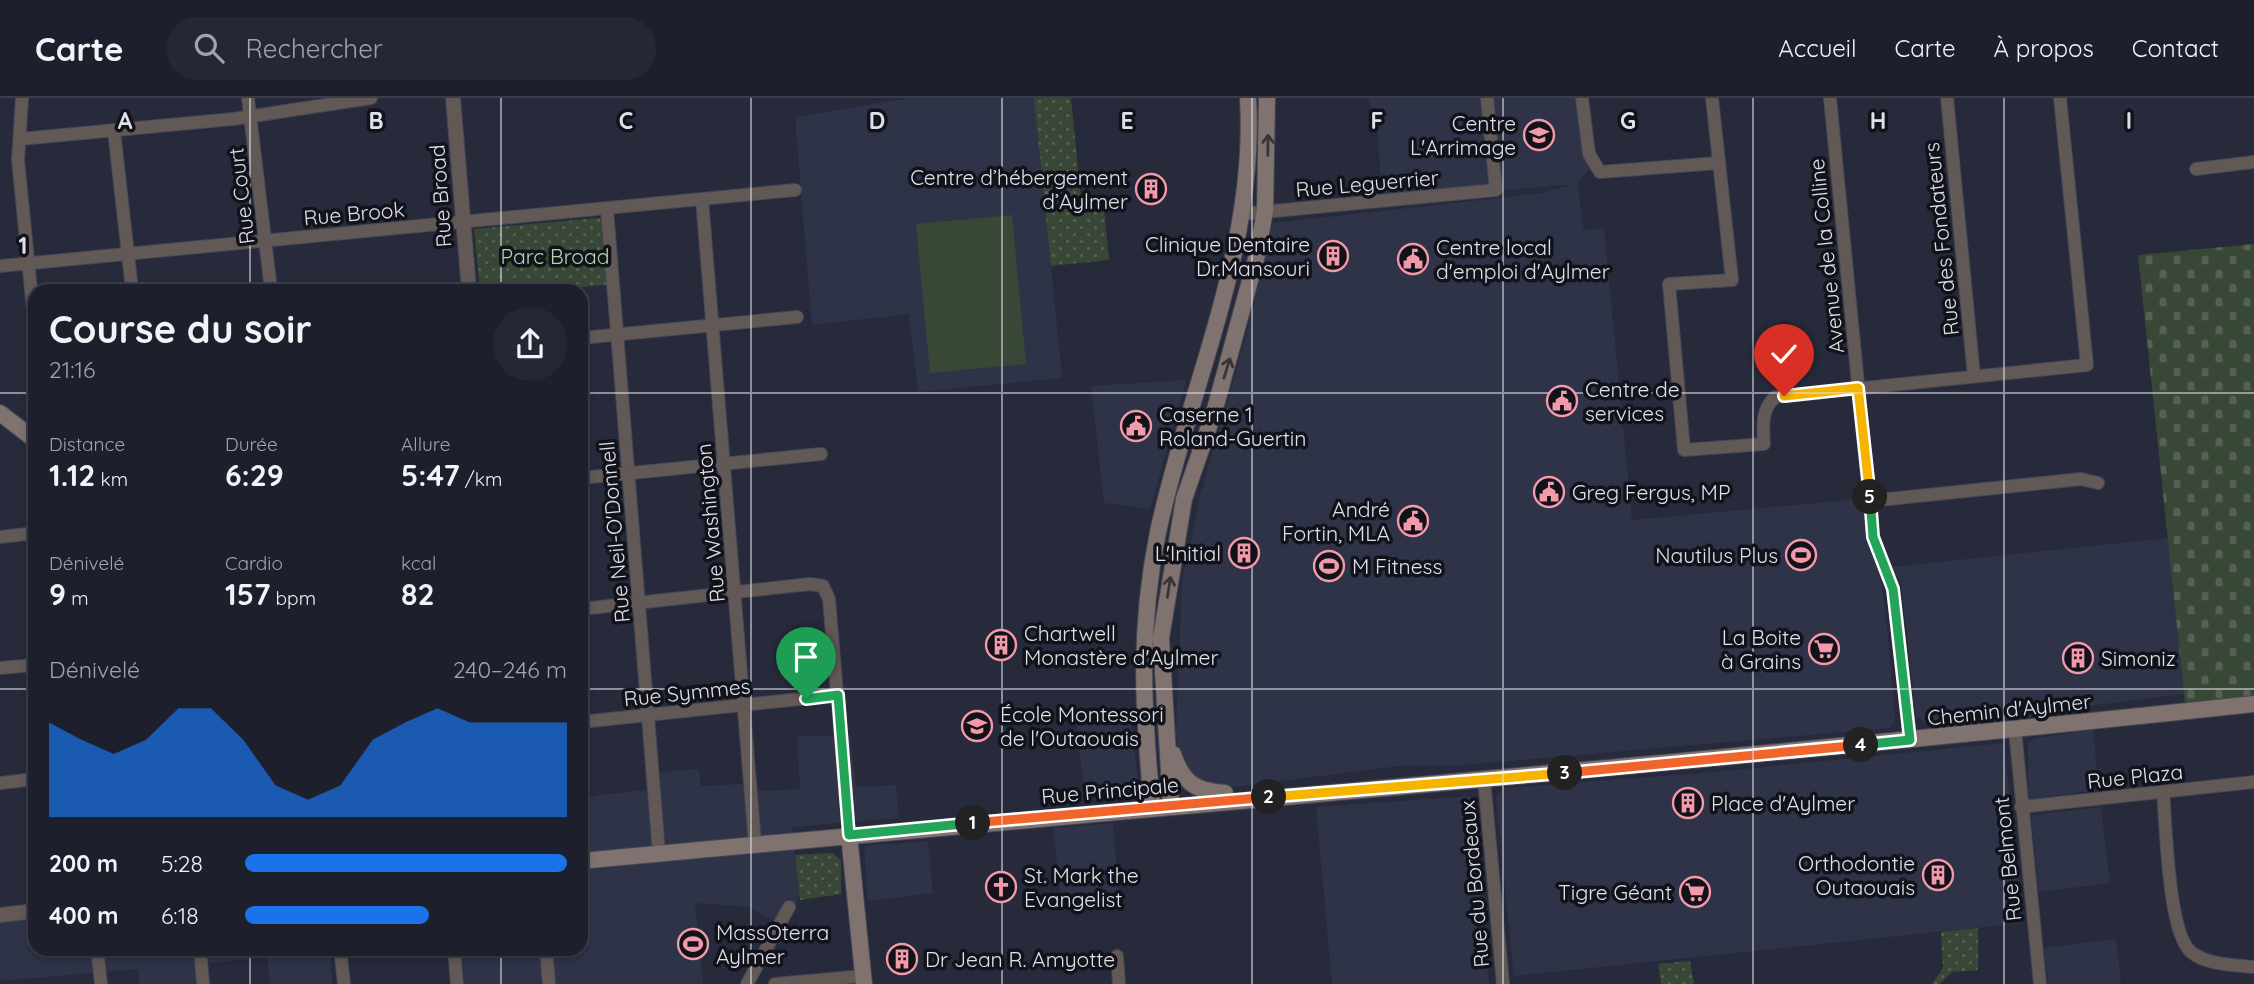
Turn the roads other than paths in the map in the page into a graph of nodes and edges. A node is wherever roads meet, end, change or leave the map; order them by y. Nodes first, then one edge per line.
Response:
1 (22, 98) edge
2 (248, 98) edge
3 (371, 98) edge
4 (453, 98) edge
5 (1248, 98) edge
6 (1267, 98) edge
7 (1487, 98) edge
8 (1582, 98) edge
9 (1712, 98) edge
10 (1829, 98) edge
11 (1947, 98) edge
12 (2060, 98) edge
13 (249, 116) junction
14 (114, 131) junction
15 (20, 139) junction
16 (2254, 162) edge
17 (1718, 163) junction
18 (2196, 169) dead end
19 (795, 190) dead end
20 (702, 199) junction
21 (607, 209) junction
22 (1265, 211) junction
23 (1242, 214) junction
24 (463, 222) junction
25 (265, 240) junction
26 (128, 254) junction
27 (28, 264) junction
28 (0, 266) edge
29 (30, 284) edge
30 (131, 284) edge
31 (270, 284) edge
32 (468, 284) edge
33 (797, 317) dead end
34 (713, 326) junction
35 (618, 335) junction
36 (588, 337) edge
37 (1974, 376) junction
38 (1858, 388) junction
39 (0, 413) edge
40 (28, 435) edge
41 (821, 454) dead end
42 (724, 463) junction
43 (628, 474) junction
44 (588, 477) edge
45 (2098, 483) dead end
46 (1870, 501) junction
47 (28, 534) edge
48 (0, 537) edge
49 (735, 593) junction
50 (639, 603) junction
51 (588, 608) edge
52 (28, 665) edge
53 (0, 668) edge
54 (838, 695) junction
55 (2254, 704) edge
56 (745, 705) junction
57 (647, 715) junction
58 (588, 721) edge
59 (1167, 728) junction
60 (2015, 730) junction
61 (1910, 740) junction
62 (1643, 766) joint
63 (1484, 779) junction
64 (28, 780) edge
65 (2254, 782) edge
66 (0, 783) edge
67 (2163, 792) junction
68 (1265, 797) junction
69 (1171, 805) junction
70 (1152, 806) junction
71 (2021, 807) junction
72 (849, 835) junction
73 (755, 844) junction
74 (659, 853) junction
75 (588, 860) edge
76 (789, 907) dead end
77 (28, 912) edge
78 (0, 915) edge
79 (98, 956) edge
80 (201, 956) edge
81 (341, 956) edge
82 (455, 956) edge
83 (547, 956) edge
84 (1117, 956) dead end
85 (2254, 967) edge
86 (864, 980) edge
87 (101, 984) edge
88 (203, 984) edge
89 (344, 984) edge
90 (457, 984) edge
91 (549, 984) edge
92 (747, 984) edge
93 (775, 984) edge
94 (1119, 984) edge
95 (1503, 984) edge
96 (2040, 984) edge

1 - 15 street
2 - 13 street, Rue Court
3 - 13 street
4 - 24 street, Rue Broad
5 - 23 main road
22 -> 6 main road
7 - 22 street, Rue Leguerrier
8 - 17 street
9 - 17 street
10 - 38 street, Avenue de la Colline
11 - 37 street, Rue des Fondateurs
12 - 37 street
13 - 14 street
13 - 25 street, Rue Court
14 - 15 street
14 - 26 street
15 - 27 street
16 - 18 street
17 - 38 street
19 - 20 street, Rue Brook
20 - 21 street, Rue Brook
20 - 34 street, Rue Washington
21 - 24 street, Rue Brook
21 - 35 street, Rue Neil-O'Donnell
22 - 23 street, Rue Leguerrier
59 -> 22 main road
23 - 70 main road
24 - 25 street, Rue Brook
24 - 32 street, Rue Broad
25 - 26 street, Rue Brook
25 - 31 street, Rue Court
26 - 27 street, Rue Brook
26 - 30 street
27 - 28 street, Rue Brook
27 - 29 street
33 - 34 street
34 - 35 street
34 - 42 street, Rue Washington
35 - 36 street
35 - 43 street, Rue Neil-O'Donnell
37 - 38 street
38 - 46 street, Avenue de la Colline
39 - 40 main road
41 - 42 street
42 - 43 street
42 - 49 street, Rue Washington
43 - 44 street
43 - 50 street, Rue Neil-O'Donnell
45 - 46 street
46 - 61 street, Avenue de la Colline
47 - 48 street
49 - 50 street
49 - 54 street
49 - 56 street, Rue Washington
50 - 51 street
50 - 57 street, Rue Neil-O'Donnell
52 - 53 street
54 - 56 street, Rue Symmes
54 - 72 street
55 - 60 main road, Chemin d'Aylmer
56 - 57 street, Rue Symmes
56 - 73 street, Rue Washington
57 - 58 street, Rue Symmes
57 - 74 street, Rue Neil-O'Donnell
59 - 68 main road
59 - 69 main road
60 - 61 main road, Chemin d'Aylmer
60 - 71 street, Rue Belmont
61 - 62 main road, Chemin d'Aylmer
62 - 63 main road, Rue Principale
63 - 68 main road, Rue Principale
63 - 95 street, Rue du Bordeaux
64 - 66 street
65 - 67 street, Rue Plaza
67 - 71 street, Rue Plaza
67 - 85 street
68 - 69 main road, Rue Principale
69 - 70 main road, Rue Principale
70 - 72 main road, Rue Principale
71 - 96 street, Rue Belmont
72 - 73 main road, Rue Principale
72 - 86 main road
73 - 74 main road, Rue Principale
74 - 75 main road, Rue Principale
76 - 92 street
77 - 78 street
79 - 87 street
80 - 88 street
81 - 89 street
82 - 90 street
83 - 91 street
84 - 94 street
86 - 93 street

